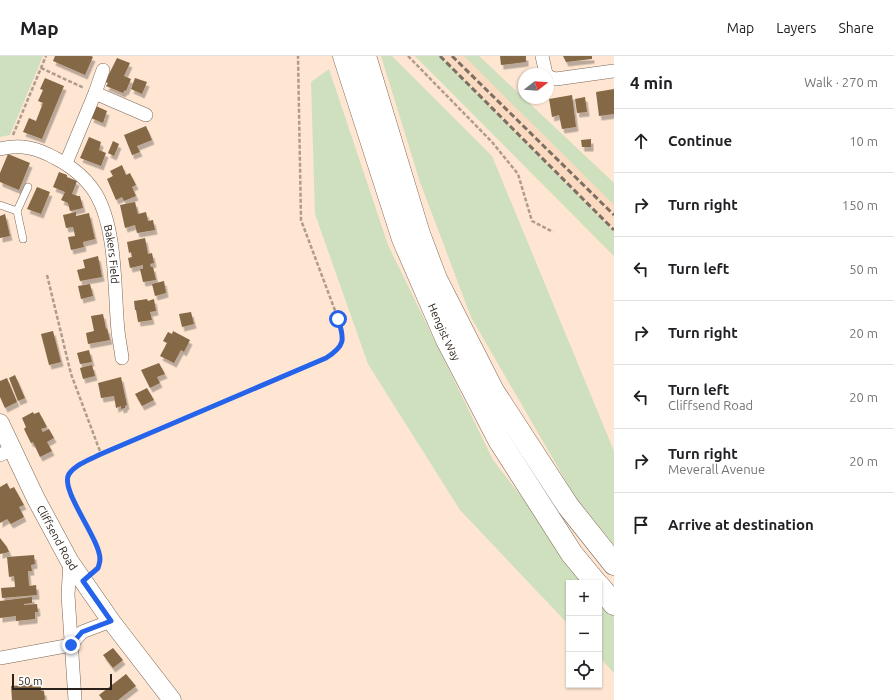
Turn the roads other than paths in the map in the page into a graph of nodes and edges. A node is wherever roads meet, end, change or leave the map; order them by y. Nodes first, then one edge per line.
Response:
1 (344, 56) edge
2 (365, 56) edge
3 (542, 56) edge
4 (545, 68) edge
5 (103, 70) dead end
6 (614, 71) edge
7 (554, 78) edge
8 (95, 93) junction
9 (146, 115) dead end
10 (6, 149) edge
11 (66, 163) junction
12 (28, 187) dead end
13 (0, 205) edge
14 (17, 211) junction
15 (23, 239) dead end
16 (122, 358) dead end
17 (0, 423) edge
18 (6, 452) edge
19 (70, 562) junction
20 (614, 564) edge
21 (594, 580) edge
22 (602, 590) edge
23 (614, 604) edge
24 (111, 621) junction
25 (71, 645) junction
26 (0, 658) edge
27 (75, 700) edge
28 (172, 700) edge

1 - 21 highway, Hengist Way
2 - 20 highway, Hengist Way
3 - 4 street
5 - 8 street
6 - 7 street
8 - 9 street
8 - 11 street
10 - 11 street, Bakers Field
11 - 16 street, Bakers Field
12 - 14 lane
13 - 14 lane
14 - 15 lane
17 - 18 street, Cliffsend Road
18 - 19 street, Cliffsend Road
19 - 24 street, Cliffsend Road
19 - 25 street
22 - 23 highway
24 - 25 street
24 - 28 street, Cliffsend Road
25 - 26 street
25 - 27 street

